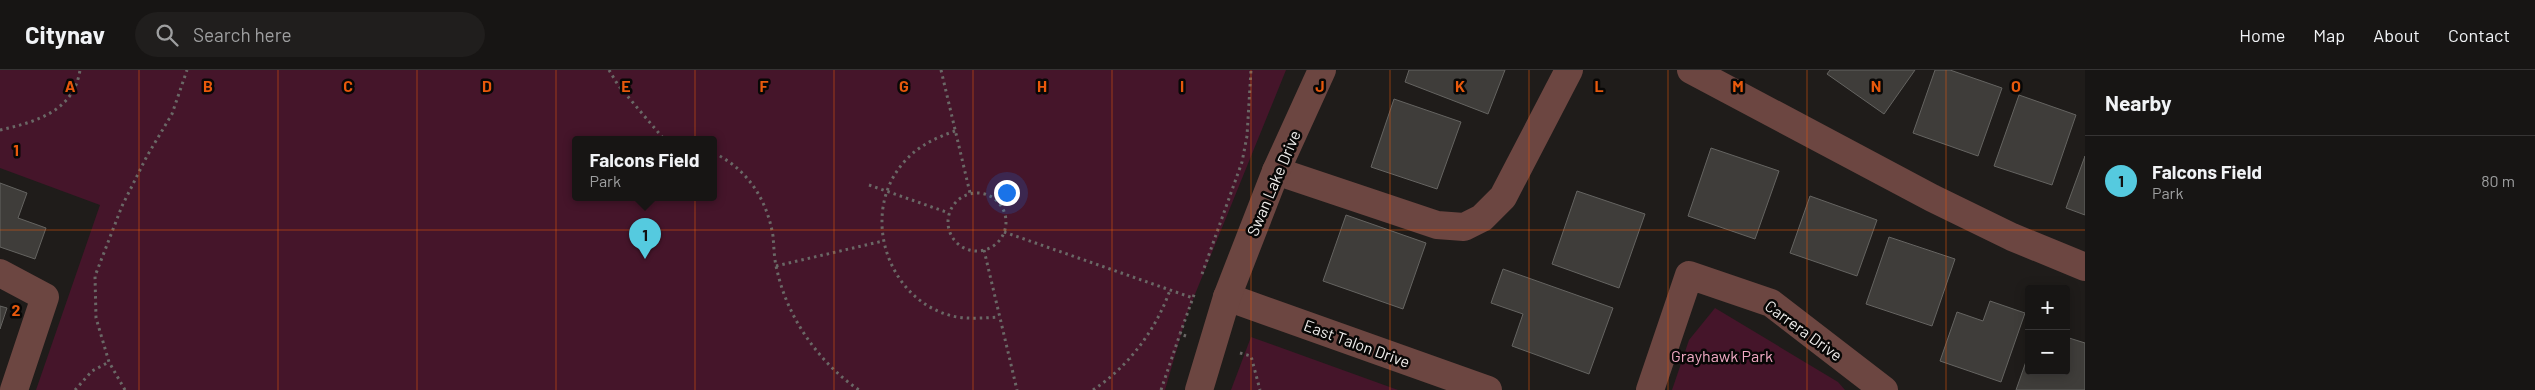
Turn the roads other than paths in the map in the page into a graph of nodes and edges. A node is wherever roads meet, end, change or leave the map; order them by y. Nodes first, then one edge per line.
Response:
1 (1322, 70) edge
2 (1569, 70) edge
3 (1691, 70) edge
4 (1276, 171) junction
5 (2085, 267) edge
6 (0, 273) edge
7 (1227, 297) junction
8 (14, 390) edge
9 (1199, 390) edge
10 (1488, 390) edge
11 (1650, 390) edge
12 (1884, 390) edge

1 - 4 street, Swan Lake Drive
2 - 4 street
3 - 5 street
4 - 7 street, Swan Lake Drive
6 - 8 street
7 - 9 street, Swan Lake Drive
7 - 10 street, East Talon Drive
11 - 12 street, Carrera Drive

